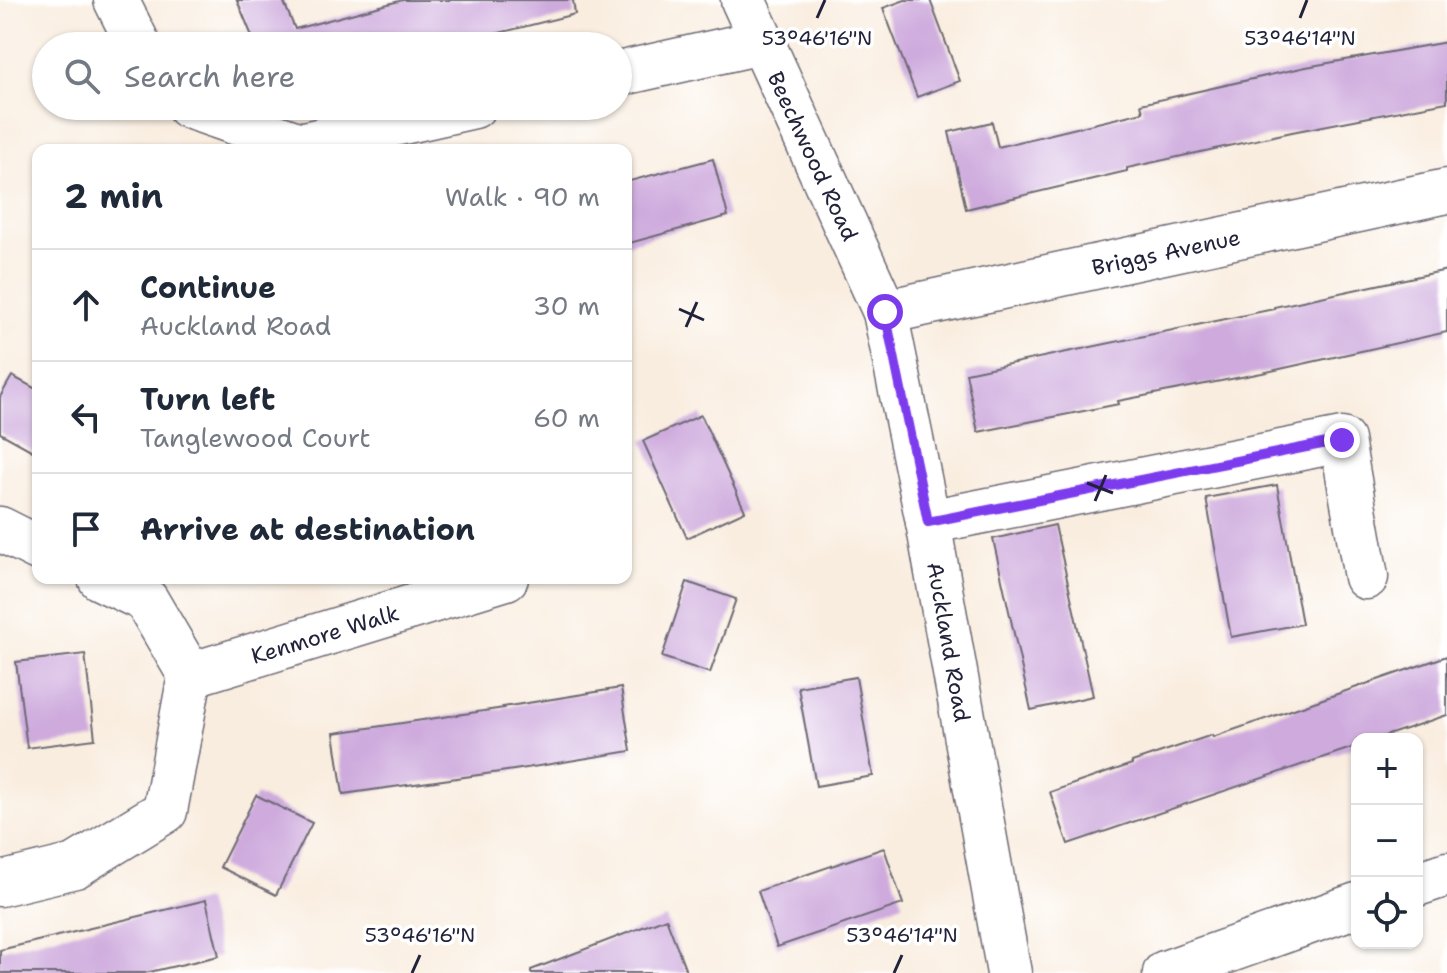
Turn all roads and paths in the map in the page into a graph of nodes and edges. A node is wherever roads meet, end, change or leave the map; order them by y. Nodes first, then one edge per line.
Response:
1 (116, 0) edge
2 (743, 0) edge
3 (132, 32) edge
4 (761, 42) junction
5 (632, 71) edge
6 (228, 120) edge
7 (412, 120) edge
8 (297, 144) edge
9 (304, 144) edge
10 (1447, 191) edge
11 (885, 312) junction
12 (928, 522) junction
13 (0, 529) edge
14 (32, 545) edge
15 (1366, 577) dead end
16 (113, 584) edge
17 (486, 584) edge
18 (190, 675) junction
19 (1447, 874) edge
20 (1423, 882) edge
21 (0, 884) edge
22 (1351, 907) edge
23 (1009, 973) edge
24 (1165, 973) edge

1 - 3 street
2 - 4 street, Beechwood Road
4 - 5 street
4 - 11 street, Beechwood Road
6 - 8 street
7 - 9 street
10 - 11 street, Briggs Avenue
11 - 12 street, Auckland Road
12 - 15 street
12 - 23 street, Auckland Road
13 - 14 street
16 - 18 street
17 - 18 street, Kenmore Walk
18 - 21 street
19 - 20 street
22 - 24 street

